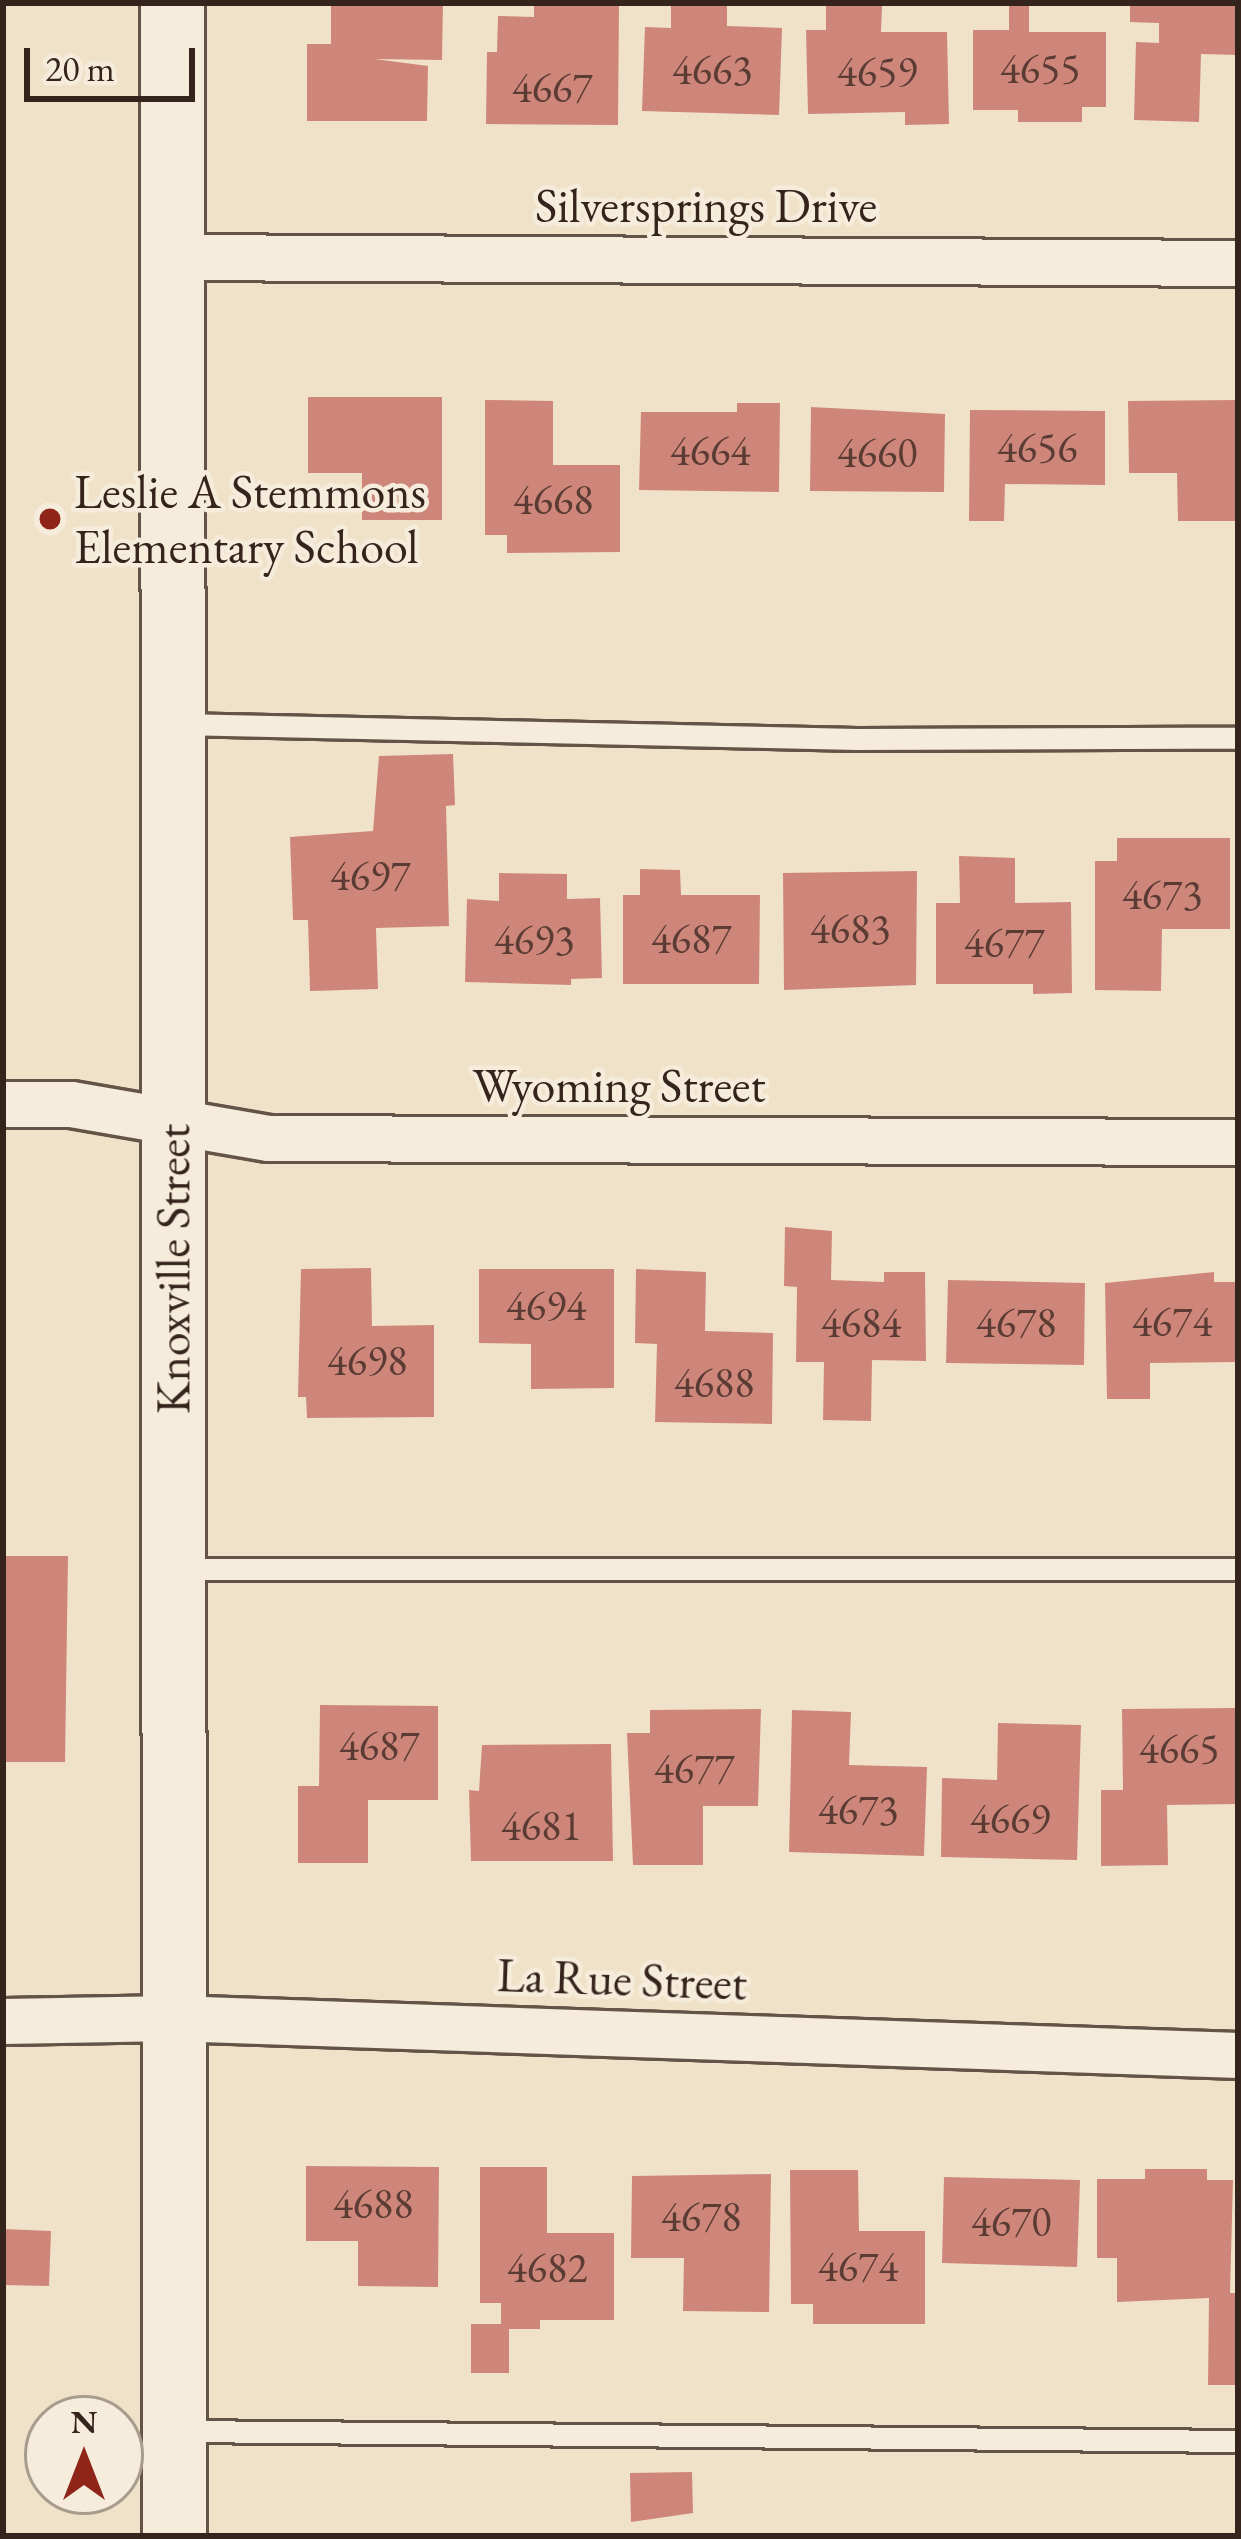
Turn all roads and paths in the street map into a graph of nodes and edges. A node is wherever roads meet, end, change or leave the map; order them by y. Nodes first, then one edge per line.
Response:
1 (172, 3) edge
2 (173, 257) junction
3 (1238, 263) edge
4 (173, 724) junction
5 (1238, 738) edge
6 (3, 1104) edge
7 (173, 1126) junction
8 (1238, 1142) edge
9 (173, 1569) junction
10 (1238, 1569) edge
11 (173, 2018) junction
12 (3, 2021) edge
13 (1238, 2055) edge
14 (173, 2431) junction
15 (1238, 2441) edge
16 (174, 2536) edge

1 - 2 street, Knoxville Street
2 - 3 street, Silversprings Drive
2 - 4 street, Knoxville Street
4 - 5 lane
4 - 7 street, Knoxville Street
6 - 7 street, Wyoming Street
7 - 8 street, Wyoming Street
7 - 9 street, Knoxville Street
9 - 10 lane
9 - 11 street, Knoxville Street
11 - 12 street, La Rue Street
11 - 13 street, La Rue Street
11 - 14 street, Knoxville Street
14 - 15 lane
14 - 16 street, Knoxville Street

